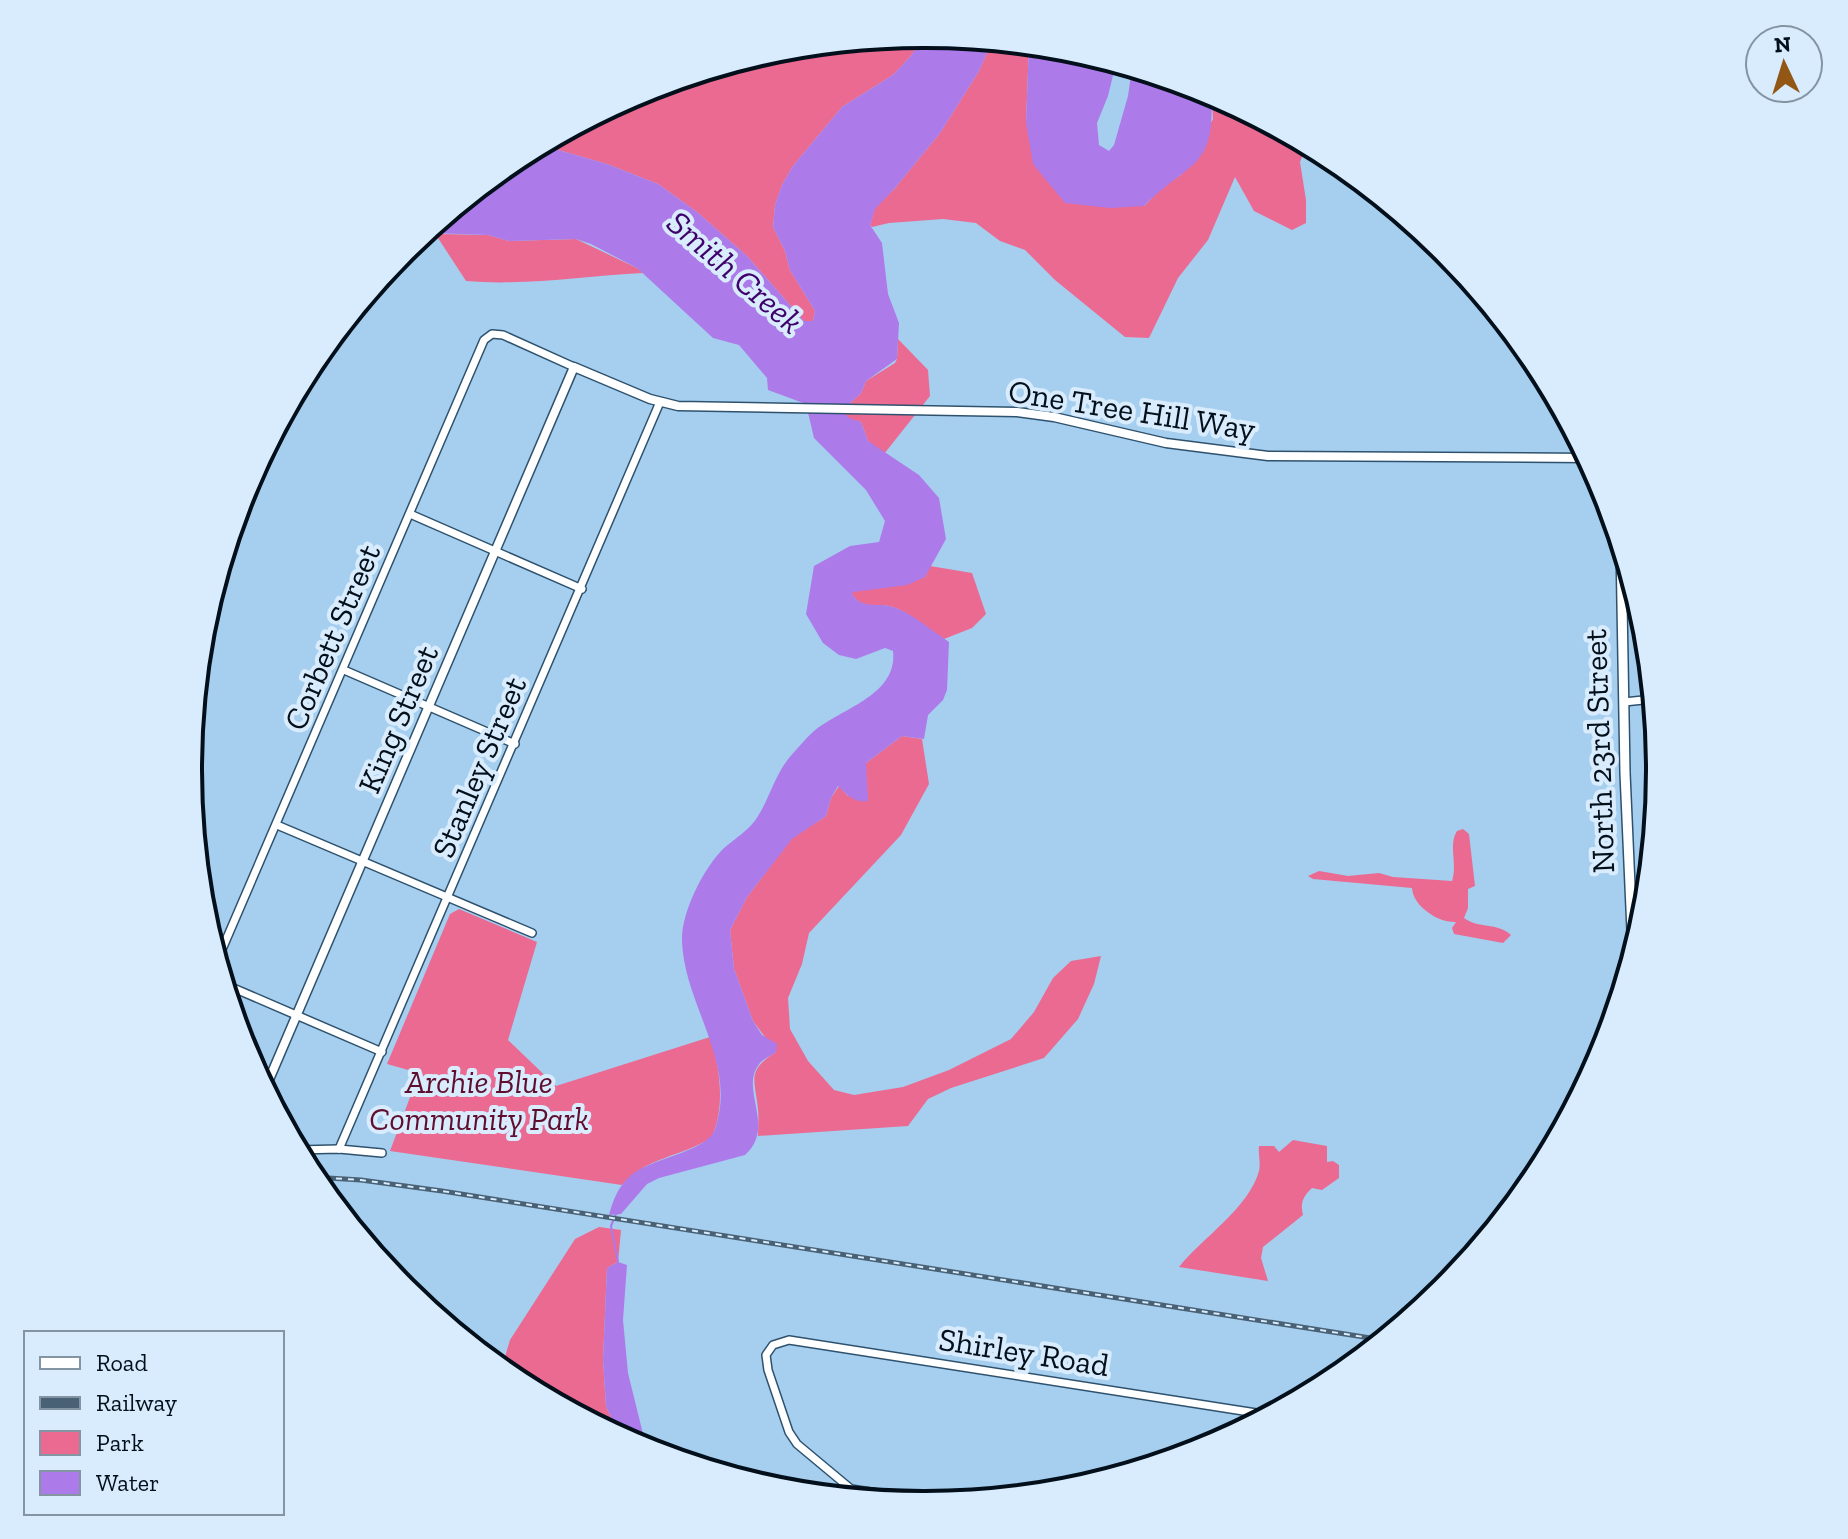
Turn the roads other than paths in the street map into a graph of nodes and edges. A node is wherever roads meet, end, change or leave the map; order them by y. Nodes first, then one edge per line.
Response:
1 (492, 334) joint
2 (574, 367) junction
3 (660, 402) junction
4 (1575, 458) edge
5 (410, 514) junction
6 (495, 552) junction
7 (1622, 586) edge
8 (582, 589) junction
9 (344, 670) junction
10 (1642, 700) edge
11 (1624, 702) junction
12 (431, 707) junction
13 (515, 744) junction
14 (277, 825) junction
15 (363, 862) junction
16 (448, 898) junction
17 (1632, 912) edge
18 (532, 933) dead end
19 (224, 945) edge
20 (238, 990) edge
21 (296, 1016) junction
22 (382, 1052) junction
23 (271, 1076) edge
24 (339, 1149) junction
25 (311, 1150) edge
26 (382, 1153) dead end
27 (1252, 1412) edge
28 (848, 1487) edge

1 - 2 street, One Tree Hill Way
1 - 5 street, Corbett Street
2 - 3 street, One Tree Hill Way
2 - 6 street, King Street
3 - 4 street, One Tree Hill Way
3 - 8 street, Stanley Street
5 - 6 street
5 - 9 street, Corbett Street
6 - 8 street
6 - 12 street, King Street
7 - 11 main road, North 23rd Street
8 - 13 street, Stanley Street
9 - 12 street
9 - 14 street, Corbett Street
10 - 11 street
11 - 17 main road, North 23rd Street
12 - 13 street
12 - 15 street, King Street
13 - 16 street, Stanley Street
14 - 15 street
14 - 19 street, Corbett Street
15 - 16 street
15 - 21 street, King Street
16 - 18 street
16 - 22 street, Stanley Street
20 - 21 street
21 - 22 street
21 - 23 street, King Street
22 - 24 street, Stanley Street
24 - 25 street
24 - 26 street
27 - 28 street, Shirley Road

